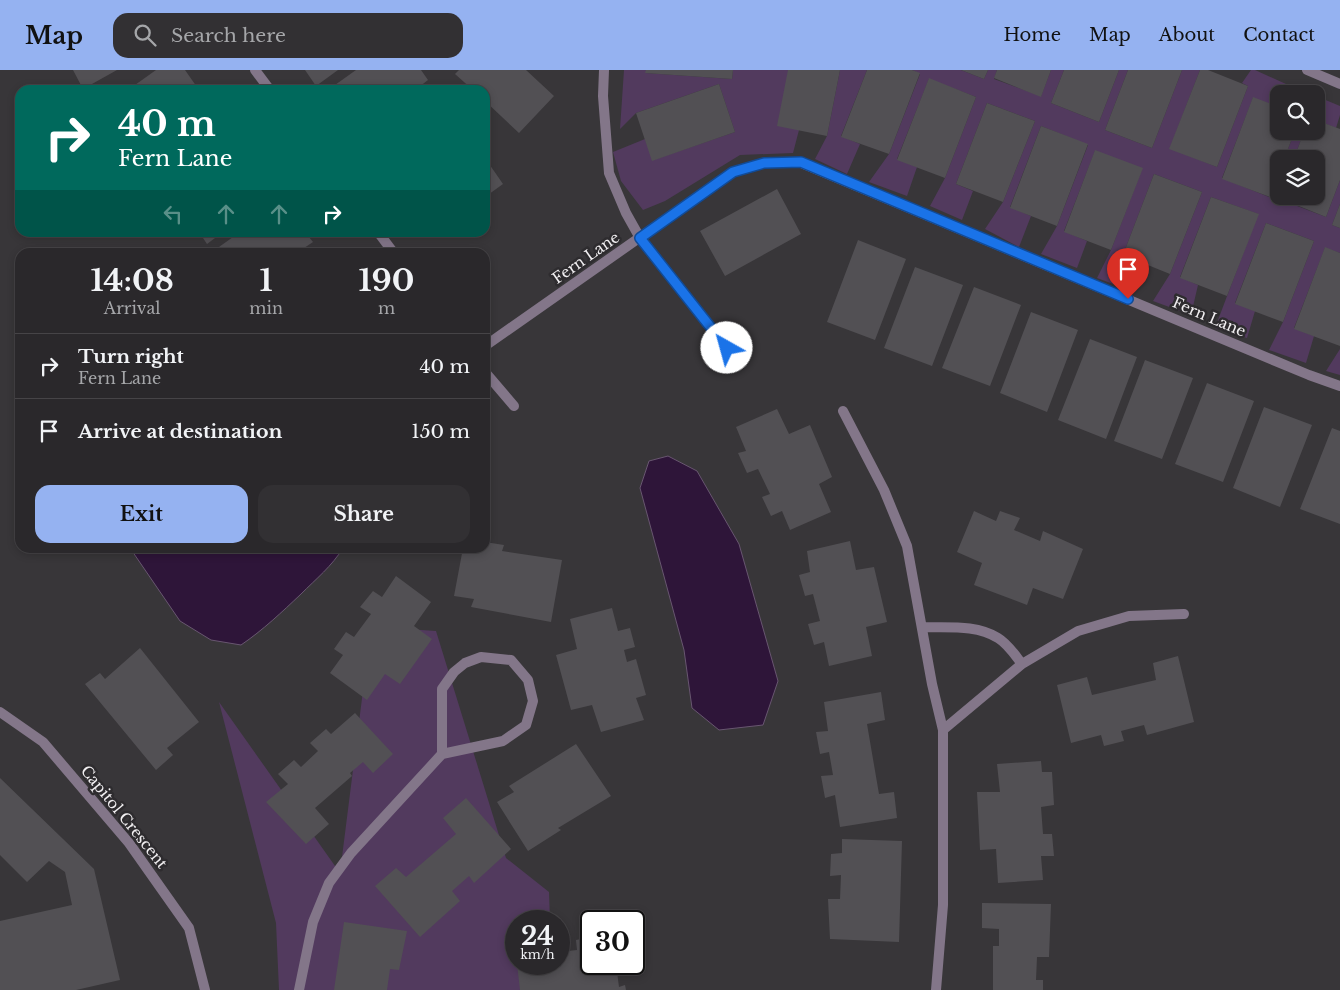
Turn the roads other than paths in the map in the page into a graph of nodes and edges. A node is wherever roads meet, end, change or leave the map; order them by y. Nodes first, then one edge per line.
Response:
1 (255, 70) edge
2 (604, 70) edge
3 (1307, 70) edge
4 (1340, 84) edge
5 (266, 85) edge
6 (382, 237) edge
7 (640, 238) junction
8 (390, 248) edge
9 (490, 343) edge
10 (727, 348) dead end
11 (490, 378) edge
12 (1340, 386) edge
13 (514, 406) dead end
14 (843, 411) dead end
15 (1184, 614) dead end
16 (922, 627) junction
17 (1022, 664) junction
18 (0, 712) edge
19 (943, 730) junction
20 (442, 754) junction
21 (205, 990) edge
22 (299, 990) edge
23 (936, 990) edge

1 - 5 street
2 - 7 street
3 - 4 street
6 - 8 street
7 - 9 street, Fern Lane
7 - 10 street
7 - 12 street, Fern Lane
11 - 13 street
14 - 16 street
15 - 17 street
16 - 17 street
16 - 19 street
17 - 19 street
18 - 21 street, Capitol Crescent
19 - 23 street
20 - 20 street
20 - 22 street

